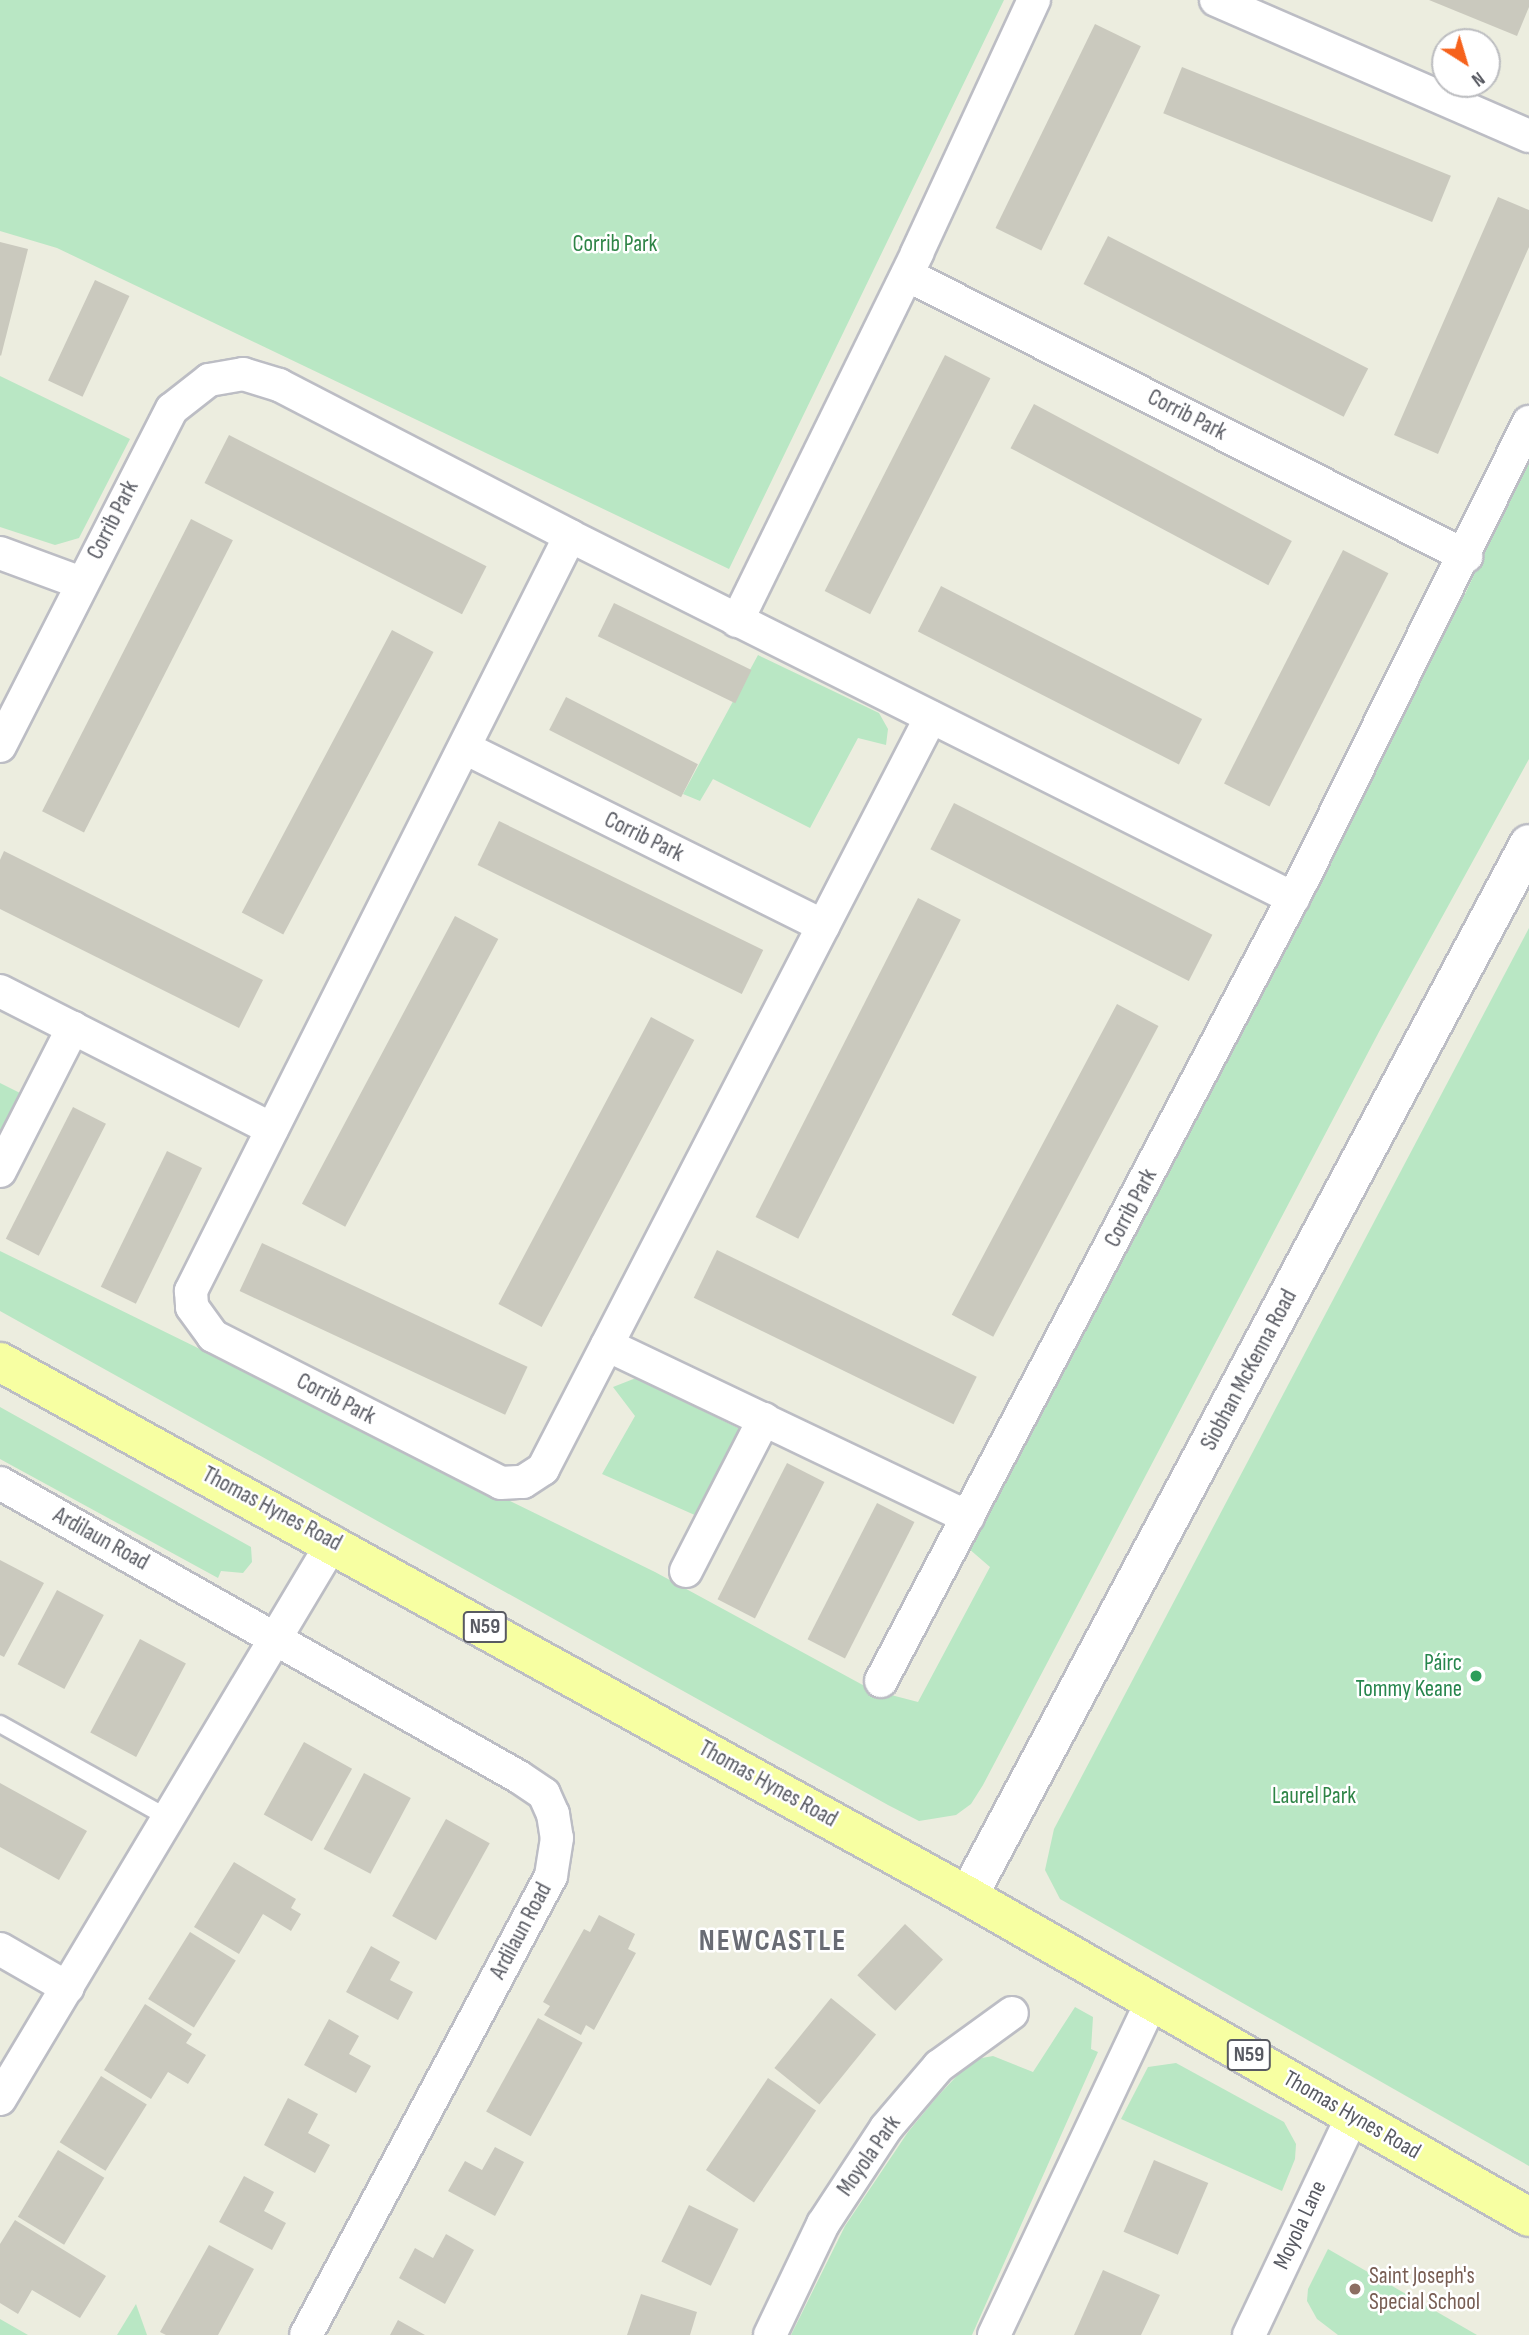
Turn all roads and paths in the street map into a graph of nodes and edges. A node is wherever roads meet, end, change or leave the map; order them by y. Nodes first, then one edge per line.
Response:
1 (1034, 0) edge
2 (1216, 0) edge
3 (1529, 136) edge
4 (907, 275) junction
5 (1529, 422) edge
6 (570, 536) junction
7 (0, 553) edge
8 (1466, 556) junction
9 (81, 583) junction
10 (737, 621) junction
11 (931, 717) junction
12 (0, 746) edge
13 (465, 748) junction
14 (1529, 844) edge
15 (1293, 898) junction
16 (823, 926) junction
17 (0, 991) edge
18 (73, 1028) junction
19 (272, 1129) junction
20 (0, 1171) edge
21 (607, 1345) junction
22 (0, 1362) edge
23 (764, 1419) junction
24 (0, 1483) edge
25 (968, 1517) junction
26 (333, 1542) junction
27 (686, 1571) dead end
28 (276, 1637) junction
29 (881, 1681) dead end
30 (0, 1724) edge
31 (170, 1818) junction
32 (968, 1896) junction
33 (0, 1949) edge
34 (68, 1988) junction
35 (1152, 2000) junction
36 (1012, 2013) dead end
37 (0, 2099) edge
38 (1353, 2115) junction
39 (1529, 2217) edge
40 (306, 2335) edge
41 (770, 2335) edge
42 (994, 2335) edge
43 (1249, 2335) edge

1 - 4 street
2 - 3 street
4 - 8 street, Corrib Park
4 - 10 street
5 - 8 street, Corrib Park
6 - 9 street, Corrib Park
6 - 10 street, Corrib Park
6 - 13 street, Corrib Park
7 - 9 street, Corrib Park
8 - 15 street, Corrib Park
9 - 12 street, Corrib Park
10 - 11 street, Corrib Park
11 - 15 street, Corrib Park
11 - 16 street, Corrib Park
13 - 16 street, Corrib Park
13 - 19 street, Corrib Park
14 - 32 street, Siobhan McKenna Road
15 - 25 street, Corrib Park
16 - 21 street, Corrib Park
17 - 18 street
18 - 19 street
18 - 20 street
19 - 21 street, Corrib Park
21 - 23 street
22 - 26 main road, Thomas Hynes Road / N59
23 - 25 street
23 - 27 street
24 - 28 street, Ardilaun Road
25 - 29 street, Corrib Park
26 - 28 street
26 - 32 main road, Thomas Hynes Road / N59
28 - 31 street
28 - 40 street, Ardilaun Road
30 - 31 lane
31 - 34 street
32 - 35 main road, Thomas Hynes Road / N59
33 - 34 street
34 - 37 street
35 - 38 main road, Thomas Hynes Road / N59
35 - 42 street
36 - 41 street, Moyola Park
38 - 39 main road, Thomas Hynes Road / N59
38 - 43 street, Moyola Lane

